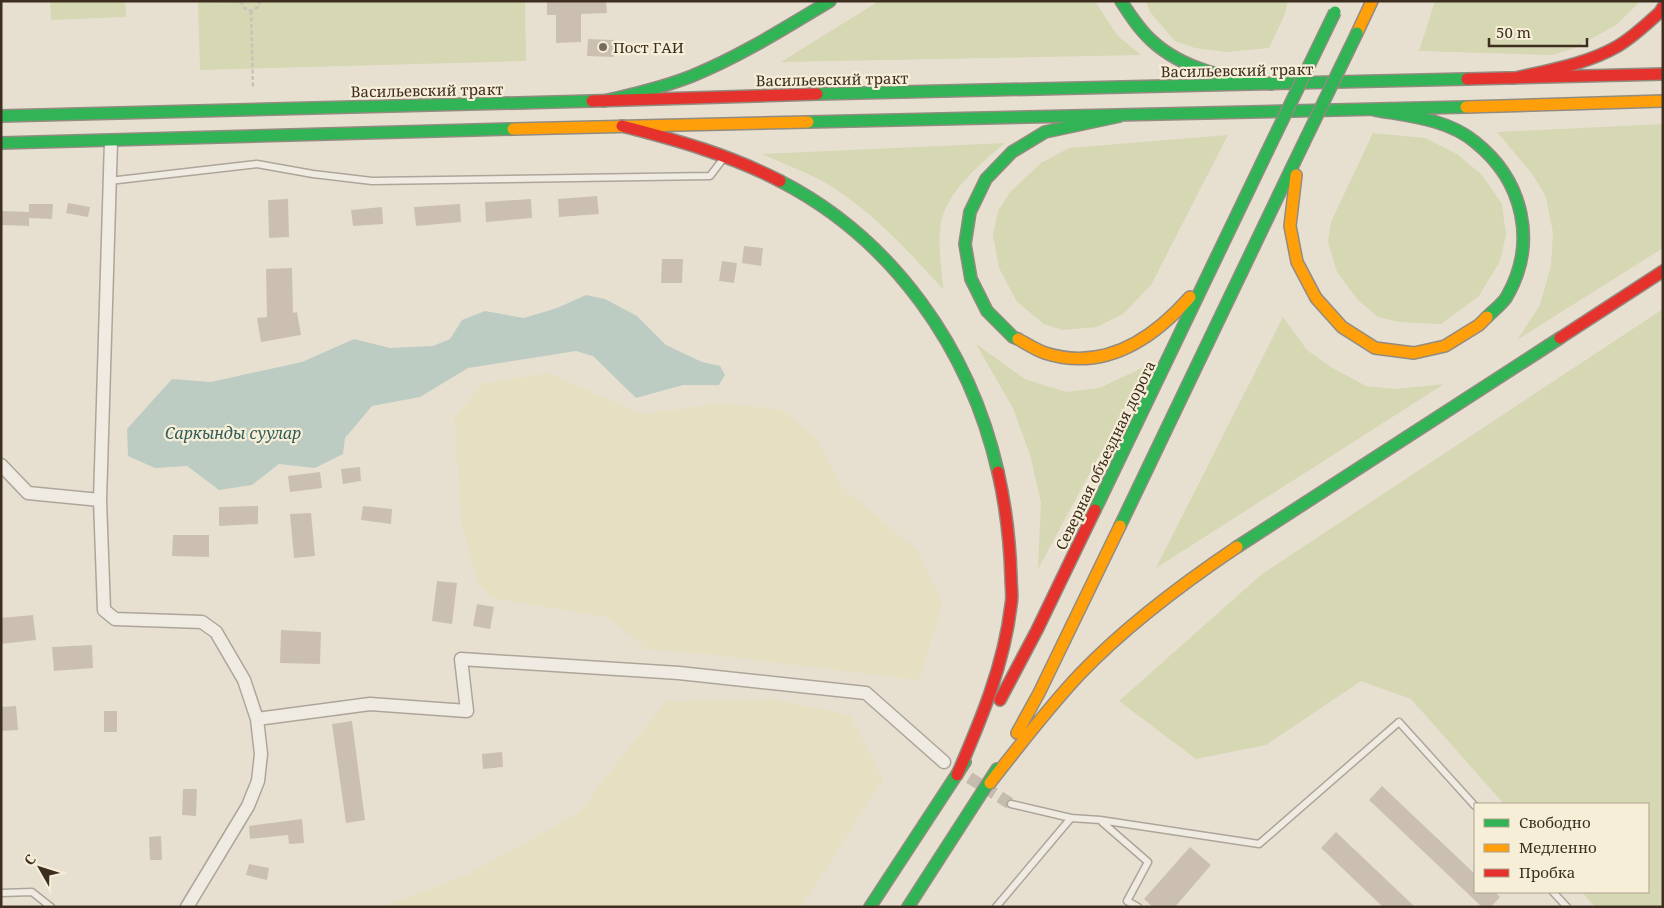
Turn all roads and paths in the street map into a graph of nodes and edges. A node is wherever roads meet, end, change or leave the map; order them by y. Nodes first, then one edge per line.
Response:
1 (213, 1) edge
2 (242, 1) edge
3 (260, 1) edge
4 (830, 1) edge
5 (1122, 1) edge
6 (1372, 1) edge
7 (1336, 5) edge
8 (1663, 7) edge
9 (251, 11) junction
10 (1663, 74) edge
11 (1515, 78) junction
12 (1272, 84) junction
13 (253, 89) dead end
14 (604, 101) junction
15 (1663, 101) edge
16 (1375, 110) junction
17 (696, 111) junction
18 (1, 116) edge
19 (1120, 116) junction
20 (622, 126) junction
21 (52, 128) junction
22 (111, 141) junction
23 (1, 143) edge
24 (1301, 150) junction
25 (725, 156) junction
26 (110, 181) junction
27 (1216, 258) junction
28 (1663, 271) edge
29 (1, 465) edge
30 (100, 500) junction
31 (257, 719) junction
32 (944, 762) tunnel mouth
33 (957, 775) junction
34 (990, 783) junction
35 (1011, 804) tunnel mouth
36 (1474, 805) edge
37 (1071, 818) junction
38 (1100, 820) junction
39 (1, 893) edge
40 (1554, 893) edge
41 (51, 907) edge
42 (187, 907) edge
43 (870, 907) edge
44 (908, 907) edge
45 (996, 907) edge
46 (1138, 907) edge
47 (1567, 907) edge

1 - 2 path
2 - 9 path
3 - 9 path
4 - 14 main road
5 - 12 main road
6 - 24 main road, bridge
7 - 27 main road, Северная объездная дорога, bridge
8 - 11 main road
9 - 13 path
10 - 11 main road, Васильевский тракт
11 - 12 main road, Васильевский тракт
12 - 17 main road, Васильевский тракт
14 - 17 main road, Васильевский тракт
14 - 21 main road, Васильевский тракт
15 - 16 main road, Васильевский тракт
16 - 19 main road, Васильевский тракт
16 - 24 main road
17 - 19 main road, Васильевский тракт
17 - 20 main road, Васильевский тракт
18 - 21 main road, Васильевский тракт
19 - 27 main road
20 - 22 main road, Васильевский тракт
20 - 25 main road
21 - 22 main road, Васильевский тракт
21 - 23 main road, Васильевский тракт
22 - 26 street
24 - 34 main road, bridge
25 - 26 lane
25 - 33 main road
26 - 30 street
27 - 33 main road, Северная объездная дорога
28 - 34 main road
29 - 30 street
30 - 31 street
31 - 32 street
31 - 42 street
33 - 43 main road, Северная объездная дорога
34 - 44 main road
35 - 37 lane
36 - 38 lane
37 - 38 lane
37 - 45 lane
38 - 46 lane
39 - 41 lane
40 - 47 lane

